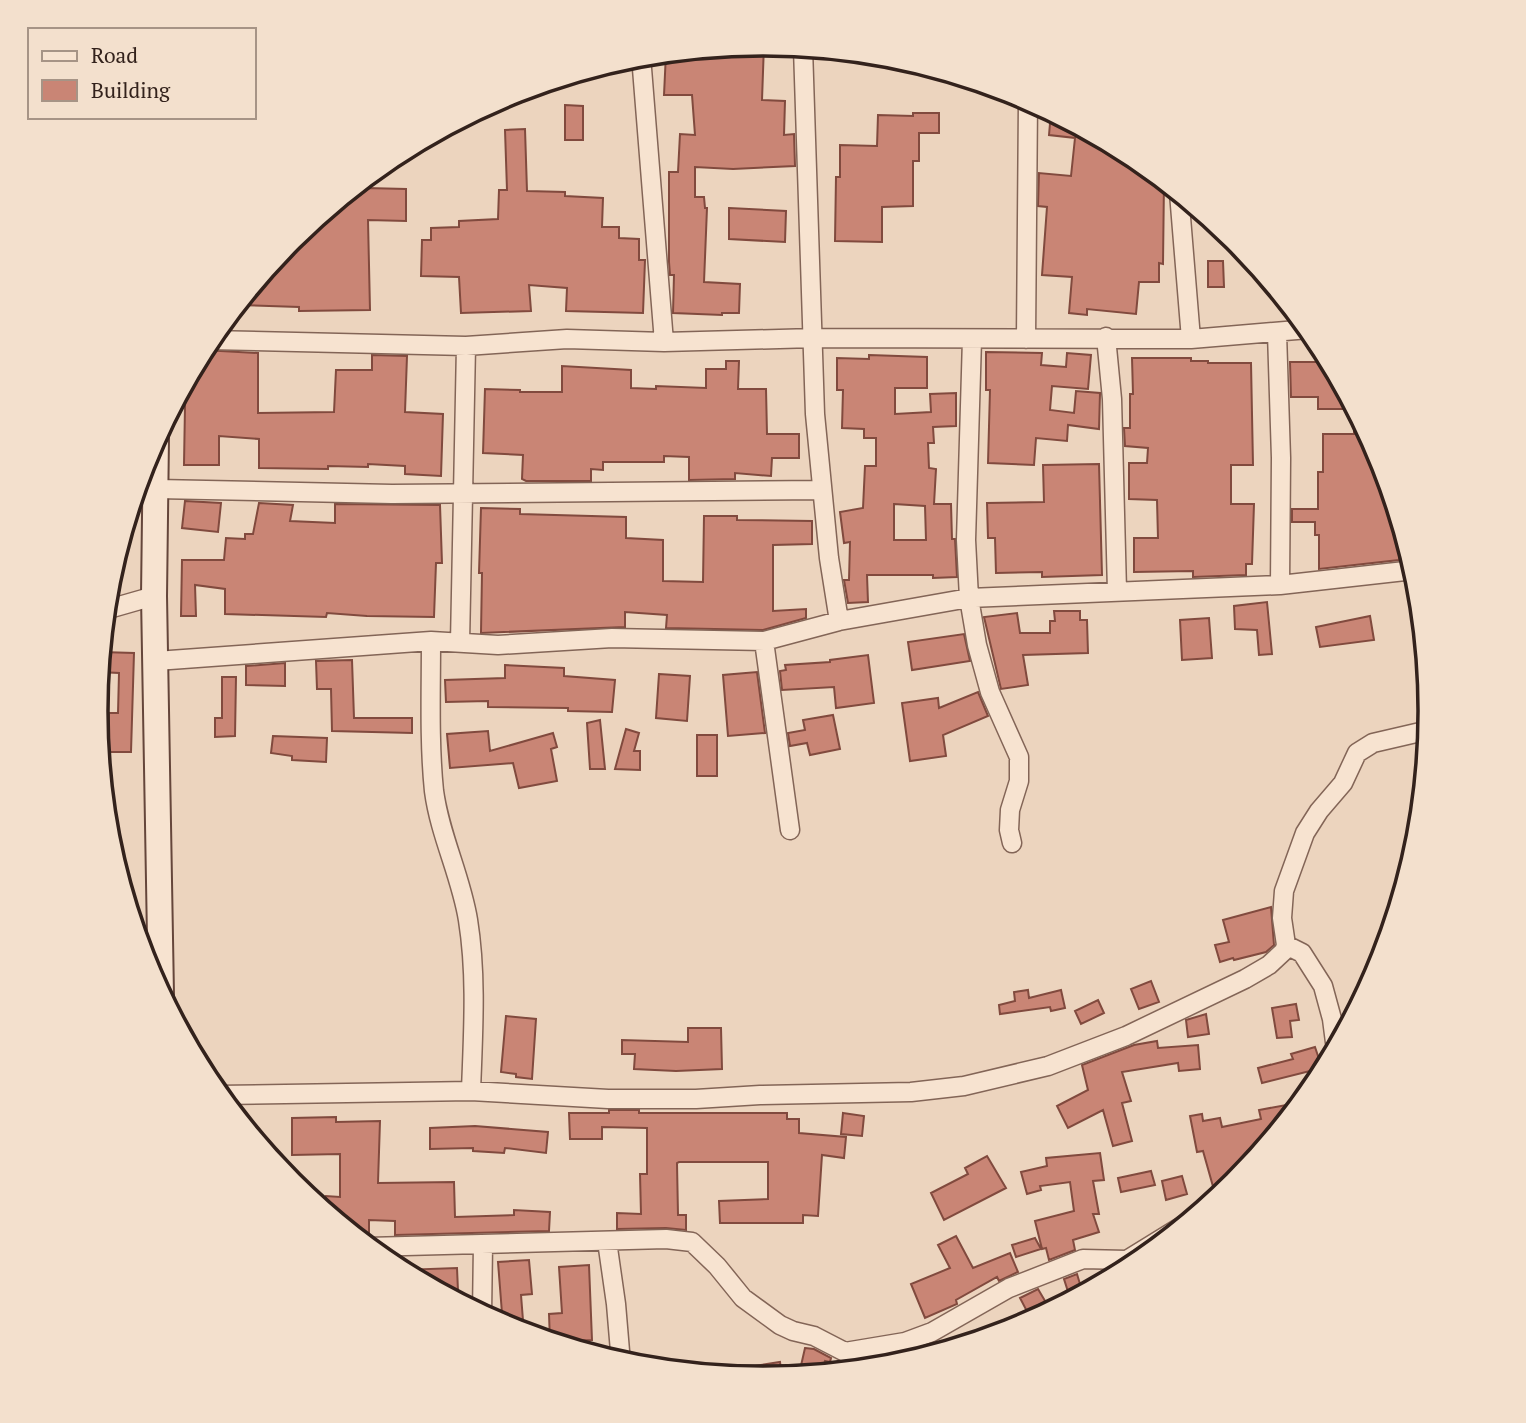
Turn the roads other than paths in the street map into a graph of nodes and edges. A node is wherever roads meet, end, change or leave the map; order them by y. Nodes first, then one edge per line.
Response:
1 (803, 57) edge
2 (641, 68) edge
3 (1028, 112) edge
4 (1180, 206) edge
5 (1297, 331) edge
6 (1277, 333) junction
7 (1106, 337) junction
8 (814, 338) junction
9 (972, 339) junction
10 (1026, 339) junction
11 (1191, 339) junction
12 (223, 340) edge
13 (664, 342) junction
14 (466, 346) junction
15 (156, 462) edge
16 (157, 489) junction
17 (822, 490) junction
18 (461, 494) junction
19 (1403, 571) edge
20 (1280, 585) junction
21 (1117, 591) junction
22 (154, 596) junction
23 (969, 597) junction
24 (116, 607) edge
25 (839, 621) junction
26 (431, 641) junction
27 (764, 641) junction
28 (460, 643) junction
29 (156, 661) junction
30 (1418, 733) edge
31 (790, 831) dead end
32 (1012, 843) dead end
33 (1286, 945) junction
34 (161, 970) edge
35 (1333, 1034) edge
36 (471, 1091) junction
37 (232, 1096) edge
38 (607, 1241) junction
39 (483, 1244) junction
40 (384, 1247) edge
41 (1116, 1264) edge
42 (482, 1303) edge
43 (620, 1351) edge

1 - 8 street
2 - 13 street
3 - 10 street
4 - 11 street
5 - 6 street
6 - 11 street
6 - 20 street
7 - 10 street
7 - 11 street
7 - 21 street
8 - 9 street
8 - 13 street
8 - 17 street
9 - 10 street
9 - 23 street
12 - 14 street
13 - 14 street
14 - 18 street
15 - 16 street
16 - 18 street
16 - 22 street
17 - 18 street
17 - 25 street
18 - 28 street
19 - 20 street
20 - 21 street
21 - 23 street
22 - 24 street
22 - 29 street
23 - 25 street
23 - 32 street
25 - 27 street
26 - 28 street
26 - 29 street
26 - 36 street
27 - 28 street
27 - 31 street
29 - 34 street
30 - 33 street
33 - 35 street
33 - 36 street
36 - 37 street
38 - 39 street
38 - 41 street
38 - 43 street
39 - 40 street
39 - 42 street

